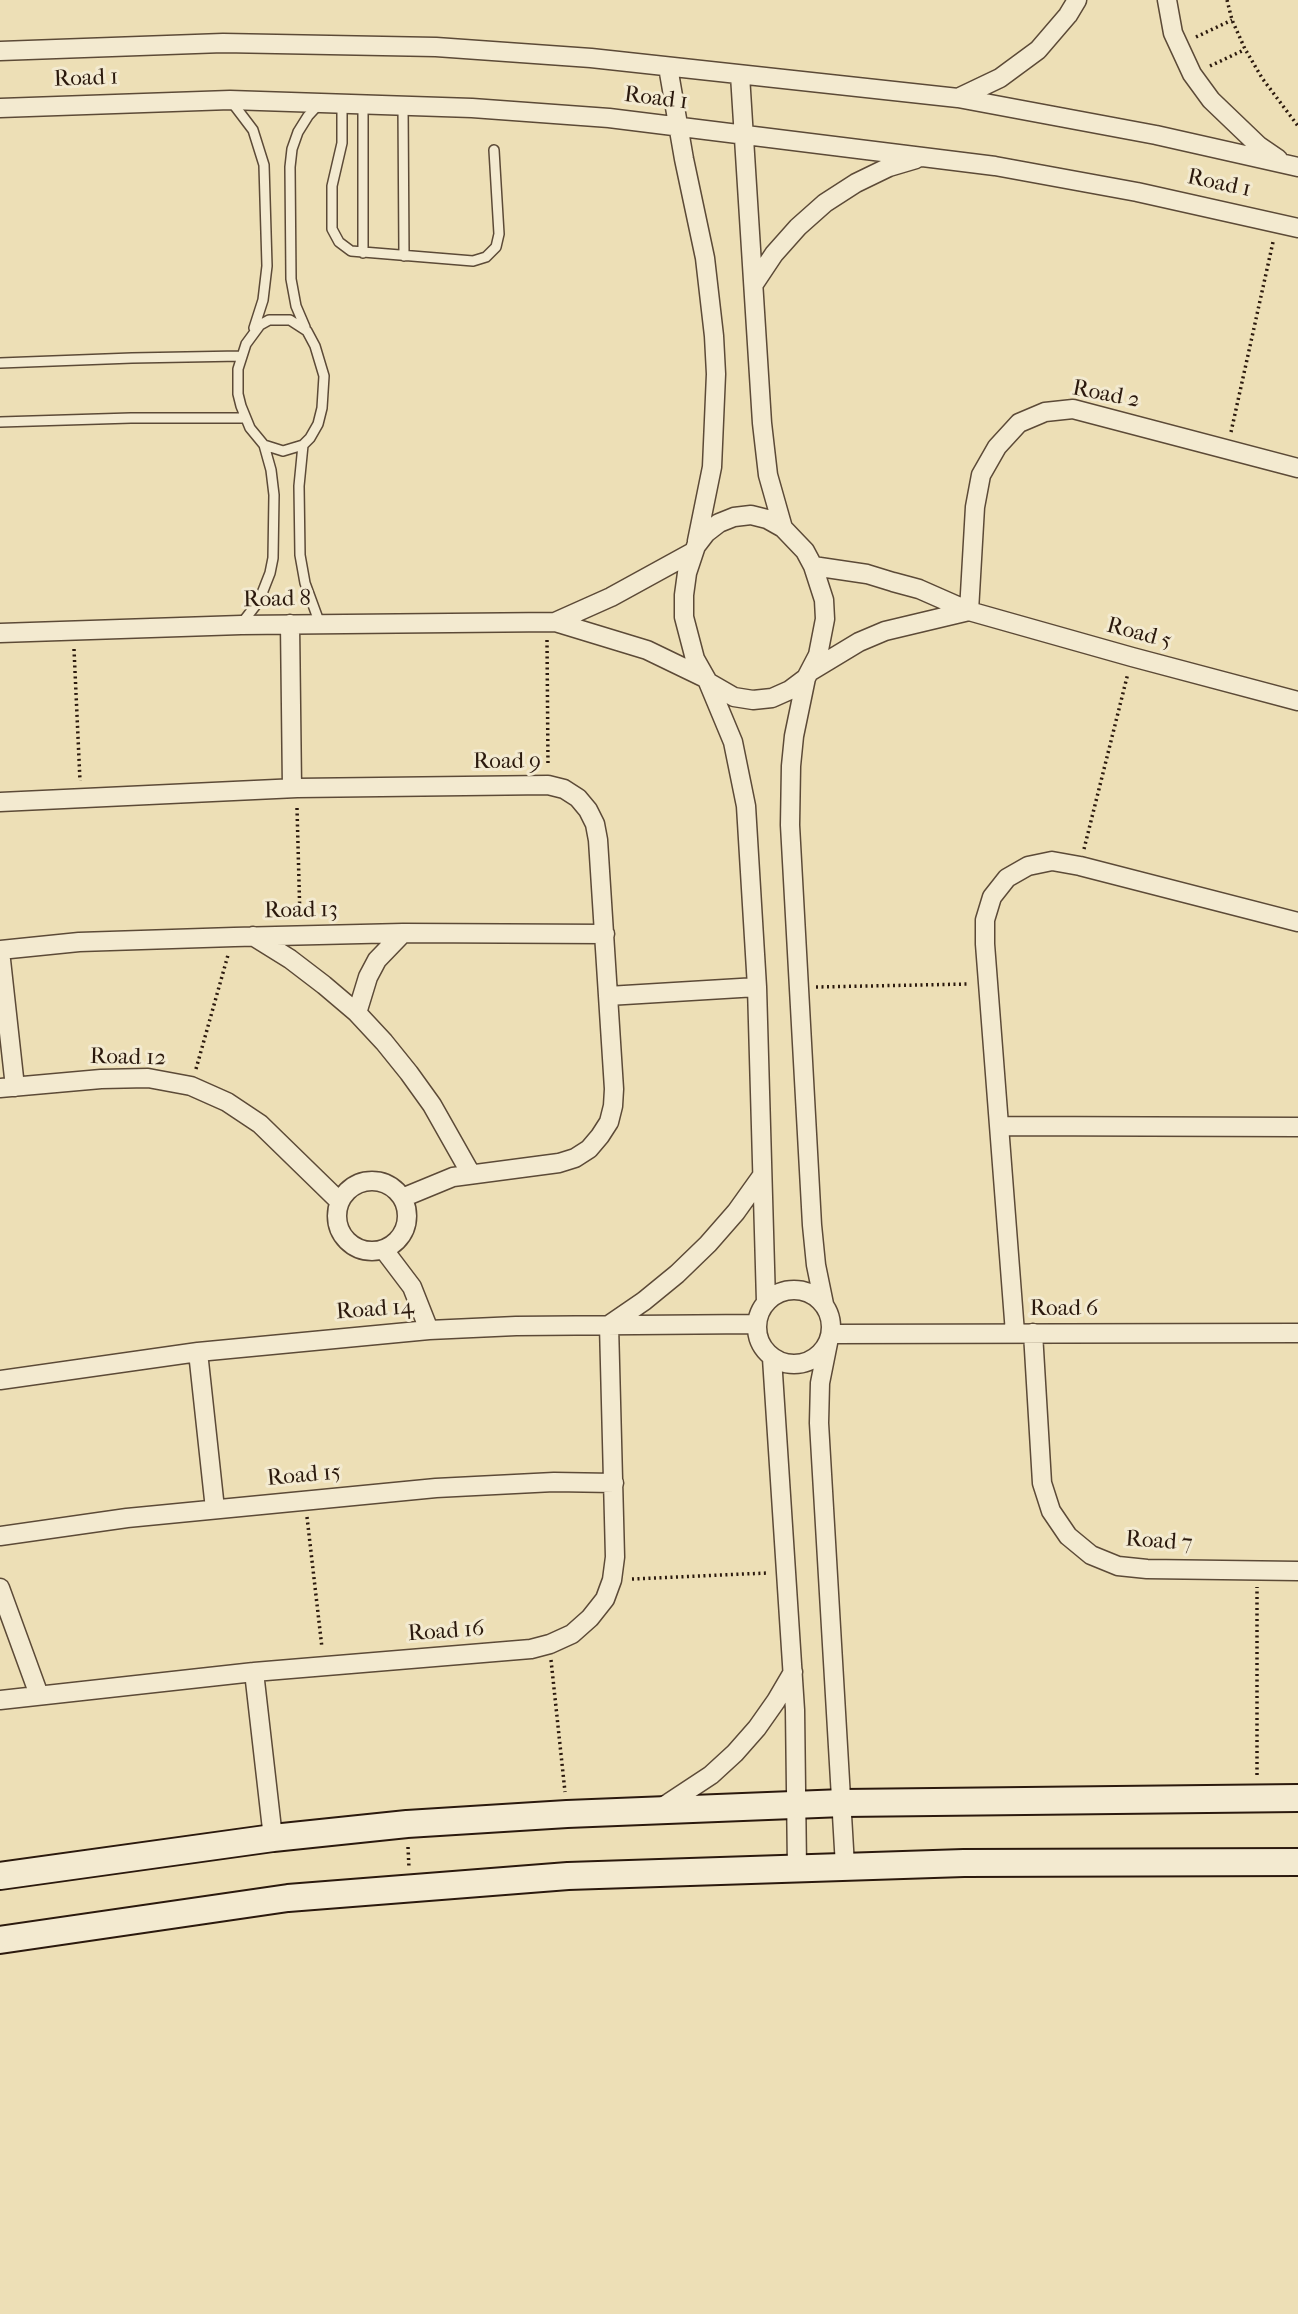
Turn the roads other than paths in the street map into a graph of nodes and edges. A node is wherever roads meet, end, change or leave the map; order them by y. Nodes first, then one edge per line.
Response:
1 (1077, 0) edge
2 (1167, 0) edge
3 (0, 51) edge
4 (668, 67) junction
5 (740, 75) junction
6 (958, 98) junction
7 (230, 100) junction
8 (320, 103) junction
9 (342, 103) junction
10 (363, 104) junction
11 (403, 105) junction
12 (0, 108) edge
13 (677, 125) junction
14 (744, 135) junction
15 (494, 150) dead end
16 (923, 156) junction
17 (1292, 166) edge
18 (1298, 228) edge
19 (363, 253) junction
20 (404, 256) junction
21 (754, 284) junction
22 (307, 331) junction
23 (252, 333) junction
24 (241, 356) junction
25 (0, 363) edge
26 (245, 418) junction
27 (0, 422) edge
28 (264, 445) junction
29 (303, 445) junction
30 (1298, 468) edge
31 (783, 527) junction
32 (694, 549) junction
33 (813, 566) junction
34 (969, 611) junction
35 (551, 622) junction
36 (290, 624) junction
37 (320, 624) junction
38 (241, 625) junction
39 (0, 633) edge
40 (808, 675) junction
41 (707, 680) junction
42 (1298, 701) edge
43 (295, 788) junction
44 (0, 802) edge
45 (1297, 920) edge
46 (403, 933) junction
47 (605, 934) junction
48 (253, 936) junction
49 (0, 951) edge
50 (757, 987) junction
51 (608, 996) junction
52 (357, 1013) junction
53 (7, 1087) edge
54 (999, 1126) junction
55 (1298, 1127) edge
56 (471, 1174) junction
57 (761, 1177) junction
58 (402, 1198) junction
59 (340, 1201) junction
60 (384, 1250) junction
61 (766, 1302) junction
62 (824, 1304) junction
63 (756, 1324) junction
64 (609, 1325) junction
65 (429, 1331) junction
66 (1298, 1332) edge
67 (1024, 1333) junction
68 (830, 1338) junction
69 (198, 1352) junction
70 (772, 1358) junction
71 (0, 1380) edge
72 (614, 1482) junction
73 (215, 1509) junction
74 (0, 1536) edge
75 (1298, 1571) edge
76 (0, 1588) edge
77 (254, 1672) junction
78 (793, 1672) junction
79 (39, 1695) junction
80 (0, 1700) edge
81 (1298, 1798) edge
82 (843, 1803) junction
83 (797, 1805) junction
84 (655, 1811) junction
85 (273, 1838) junction
86 (1298, 1862) edge
87 (845, 1867) junction
88 (797, 1868) junction
89 (0, 1876) edge
90 (0, 1940) edge

1 - 6 street
2 - 17 street
3 - 4 street, Road 1
4 - 5 street, Road 1
4 - 13 street
5 - 6 street, Road 1
5 - 14 street
6 - 17 street, Road 1
7 - 8 street, Road 1
7 - 12 street, Road 1
7 - 23 lane
8 - 9 street, Road 1
8 - 22 lane
9 - 10 street, Road 1
9 - 19 lane
10 - 11 street, Road 1
10 - 19 lane
11 - 13 street, Road 1
11 - 20 lane
13 - 14 street, Road 1
13 - 32 street
14 - 16 street, Road 1
14 - 21 street
15 - 20 lane
16 - 18 street, Road 1
16 - 21 street
19 - 20 lane
21 - 31 street
22 - 23 lane
22 - 29 lane
23 - 24 lane
24 - 25 lane
24 - 26 lane
26 - 27 lane
26 - 28 lane
28 - 29 lane
28 - 38 lane
29 - 37 lane
30 - 34 street, Road 2
31 - 32 street
31 - 33 street
32 - 35 street, Road 8
32 - 41 street
33 - 34 street, Road 5
33 - 40 street
34 - 40 street, Road 5
34 - 42 street, Road 5
35 - 37 street, Road 8
35 - 41 street, Road 8
36 - 37 street, Road 8
36 - 38 street, Road 8
36 - 43 street
38 - 39 street, Road 8
40 - 41 street
40 - 62 street
41 - 50 street
43 - 44 street, Road 9
43 - 47 street, Road 9
45 - 54 street, Road 7
46 - 47 street, Road 13
46 - 48 street, Road 13
46 - 52 street
47 - 51 street, Road 9
48 - 49 street, Road 13
48 - 52 street
49 - 53 street
50 - 51 street
50 - 57 street
51 - 56 street, Road 9
52 - 56 street
53 - 59 street, Road 12
54 - 55 street
54 - 67 street, Road 7
56 - 58 street, Road 9
57 - 61 street
57 - 64 street
58 - 59 street
58 - 60 street
59 - 60 street
60 - 65 street
61 - 62 street
61 - 63 street
62 - 68 street
63 - 64 street, Road 14
63 - 70 street
64 - 65 street, Road 14
64 - 72 street, Road 16
65 - 69 street, Road 14
66 - 67 street, Road 6
67 - 68 street, Road 6
67 - 75 street, Road 7
68 - 70 street
68 - 82 street
69 - 71 street, Road 14
69 - 73 street
70 - 78 street
72 - 73 street, Road 15
72 - 77 street, Road 16
73 - 74 street, Road 15
76 - 79 street
77 - 79 street, Road 16
77 - 85 street
78 - 83 street
78 - 84 street
79 - 80 street, Road 16
81 - 82 street
82 - 83 street
82 - 87 street
83 - 84 street
83 - 88 street
84 - 85 street
85 - 89 street
86 - 87 street
87 - 88 street
88 - 90 street

